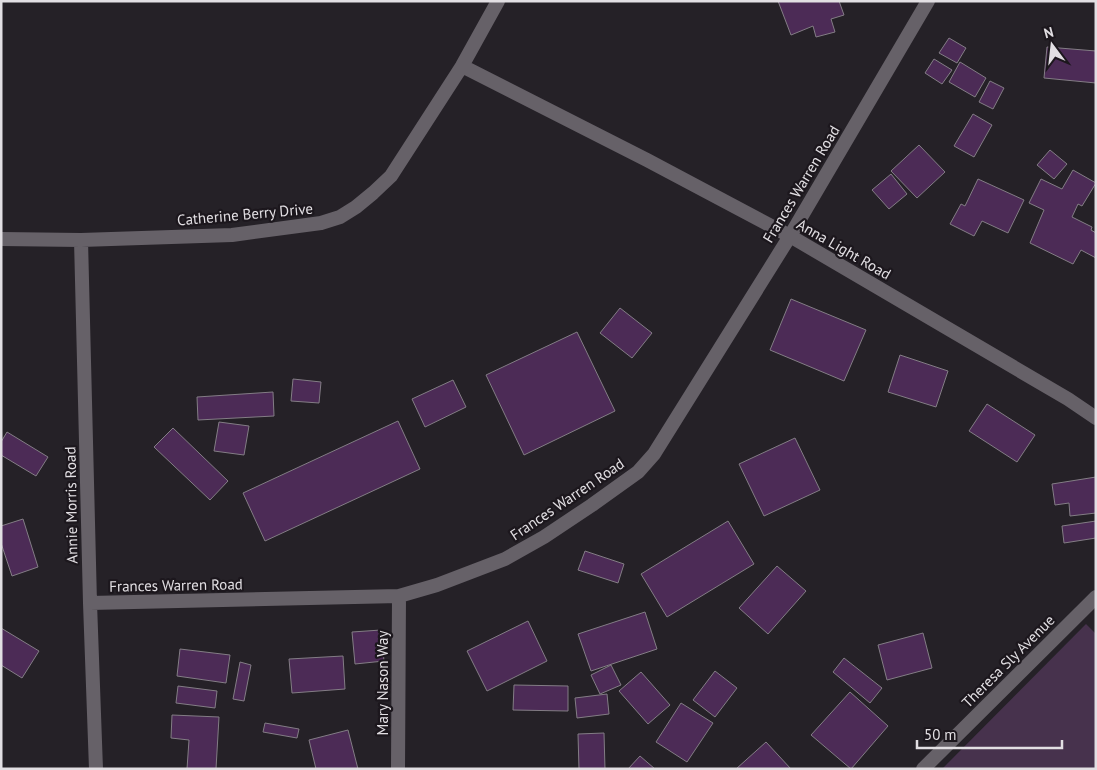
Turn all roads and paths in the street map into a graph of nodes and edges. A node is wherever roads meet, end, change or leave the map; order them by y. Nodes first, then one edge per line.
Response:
1 (498, 1) edge
2 (928, 1) edge
3 (462, 66) junction
4 (790, 236) junction
5 (1, 239) edge
6 (81, 240) junction
7 (1096, 418) edge
8 (399, 596) junction
9 (1096, 597) edge
10 (90, 603) junction
11 (96, 769) edge
12 (398, 769) edge
13 (923, 769) edge

1 - 3 street, Catherine Berry Drive
2 - 4 street, Frances Warren Road
3 - 4 street, Anna Light Road
3 - 6 street, Catherine Berry Drive
4 - 7 street, Anna Light Road
4 - 8 street, Frances Warren Road
5 - 6 street, Catherine Berry Drive
6 - 10 street, Annie Morris Road
8 - 10 street, Frances Warren Road
8 - 12 street, Mary Nason Way
9 - 13 street, Theresa Sly Avenue
10 - 11 street, Annie Morris Road

